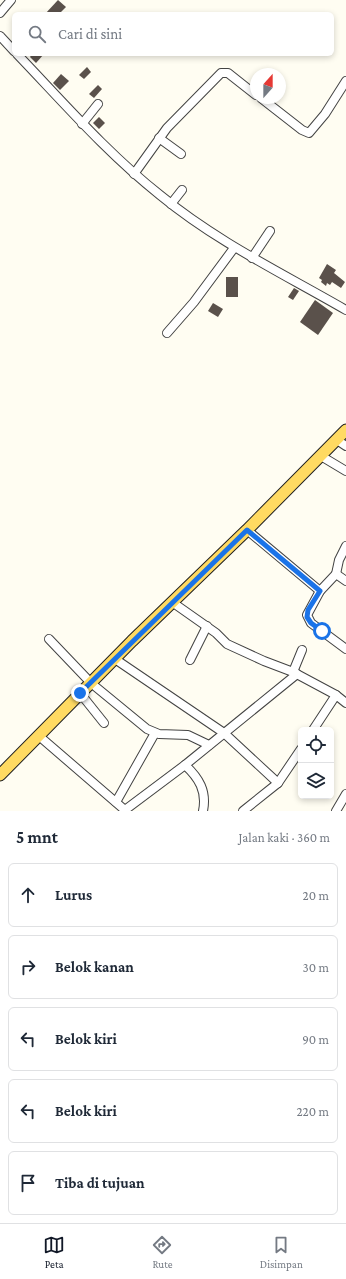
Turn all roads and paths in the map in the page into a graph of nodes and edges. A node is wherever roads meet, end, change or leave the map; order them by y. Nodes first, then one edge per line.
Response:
1 (11, 0) edge
2 (0, 13) edge
3 (1, 38) edge
4 (12, 48) edge
5 (19, 56) edge
6 (346, 80) edge
7 (250, 90) edge
8 (98, 104) dead end
9 (268, 104) edge
10 (82, 124) junction
11 (159, 138) junction
12 (181, 154) dead end
13 (134, 174) junction
14 (182, 190) dead end
15 (171, 204) junction
16 (270, 231) dead end
17 (234, 248) junction
18 (252, 258) junction
19 (346, 310) edge
20 (168, 333) dead end
21 (346, 430) edge
22 (341, 443) edge
23 (321, 456) junction
24 (346, 471) edge
25 (247, 530) junction
26 (346, 546) edge
27 (336, 574) junction
28 (346, 581) edge
29 (320, 591) junction
30 (172, 602) junction
31 (207, 626) junction
32 (49, 639) dead end
33 (346, 649) edge
34 (302, 650) dead end
35 (115, 659) junction
36 (190, 660) dead end
37 (295, 673) junction
38 (91, 683) junction
39 (80, 693) junction
40 (336, 695) junction
41 (346, 703) edge
42 (104, 723) dead end
43 (315, 727) edge
44 (154, 733) junction
45 (224, 733) junction
46 (39, 736) junction
47 (209, 746) junction
48 (298, 753) edge
49 (185, 765) junction
50 (0, 775) edge
51 (278, 783) junction
52 (345, 799) edge
53 (116, 802) junction
54 (125, 810) edge
55 (203, 811) edge
56 (243, 811) edge
57 (336, 811) edge

1 - 2 street
3 - 4 street
5 - 10 street
6 - 9 street
7 - 11 street
8 - 10 street
10 - 13 street
11 - 12 street
11 - 13 street
13 - 15 street
14 - 15 street
15 - 17 street
16 - 18 street
17 - 18 street
17 - 20 street
18 - 19 street
21 - 22 main road
22 - 23 main road
23 - 24 street
23 - 25 main road
25 - 29 street
25 - 30 main road
26 - 27 street
27 - 28 street
27 - 29 street
29 - 33 street
30 - 31 street
30 - 35 main road
31 - 36 street
31 - 37 street
32 - 38 street
34 - 37 street
35 - 38 main road
35 - 45 street
37 - 40 street
37 - 45 street
38 - 39 main road
38 - 44 street
39 - 42 street
39 - 46 main road
40 - 41 street
40 - 43 street
44 - 47 street
44 - 53 street
45 - 47 street
45 - 51 street
46 - 50 main road
46 - 53 street
47 - 49 street
48 - 51 street
49 - 54 street
49 - 55 street
51 - 56 street
52 - 57 street
53 - 54 street

